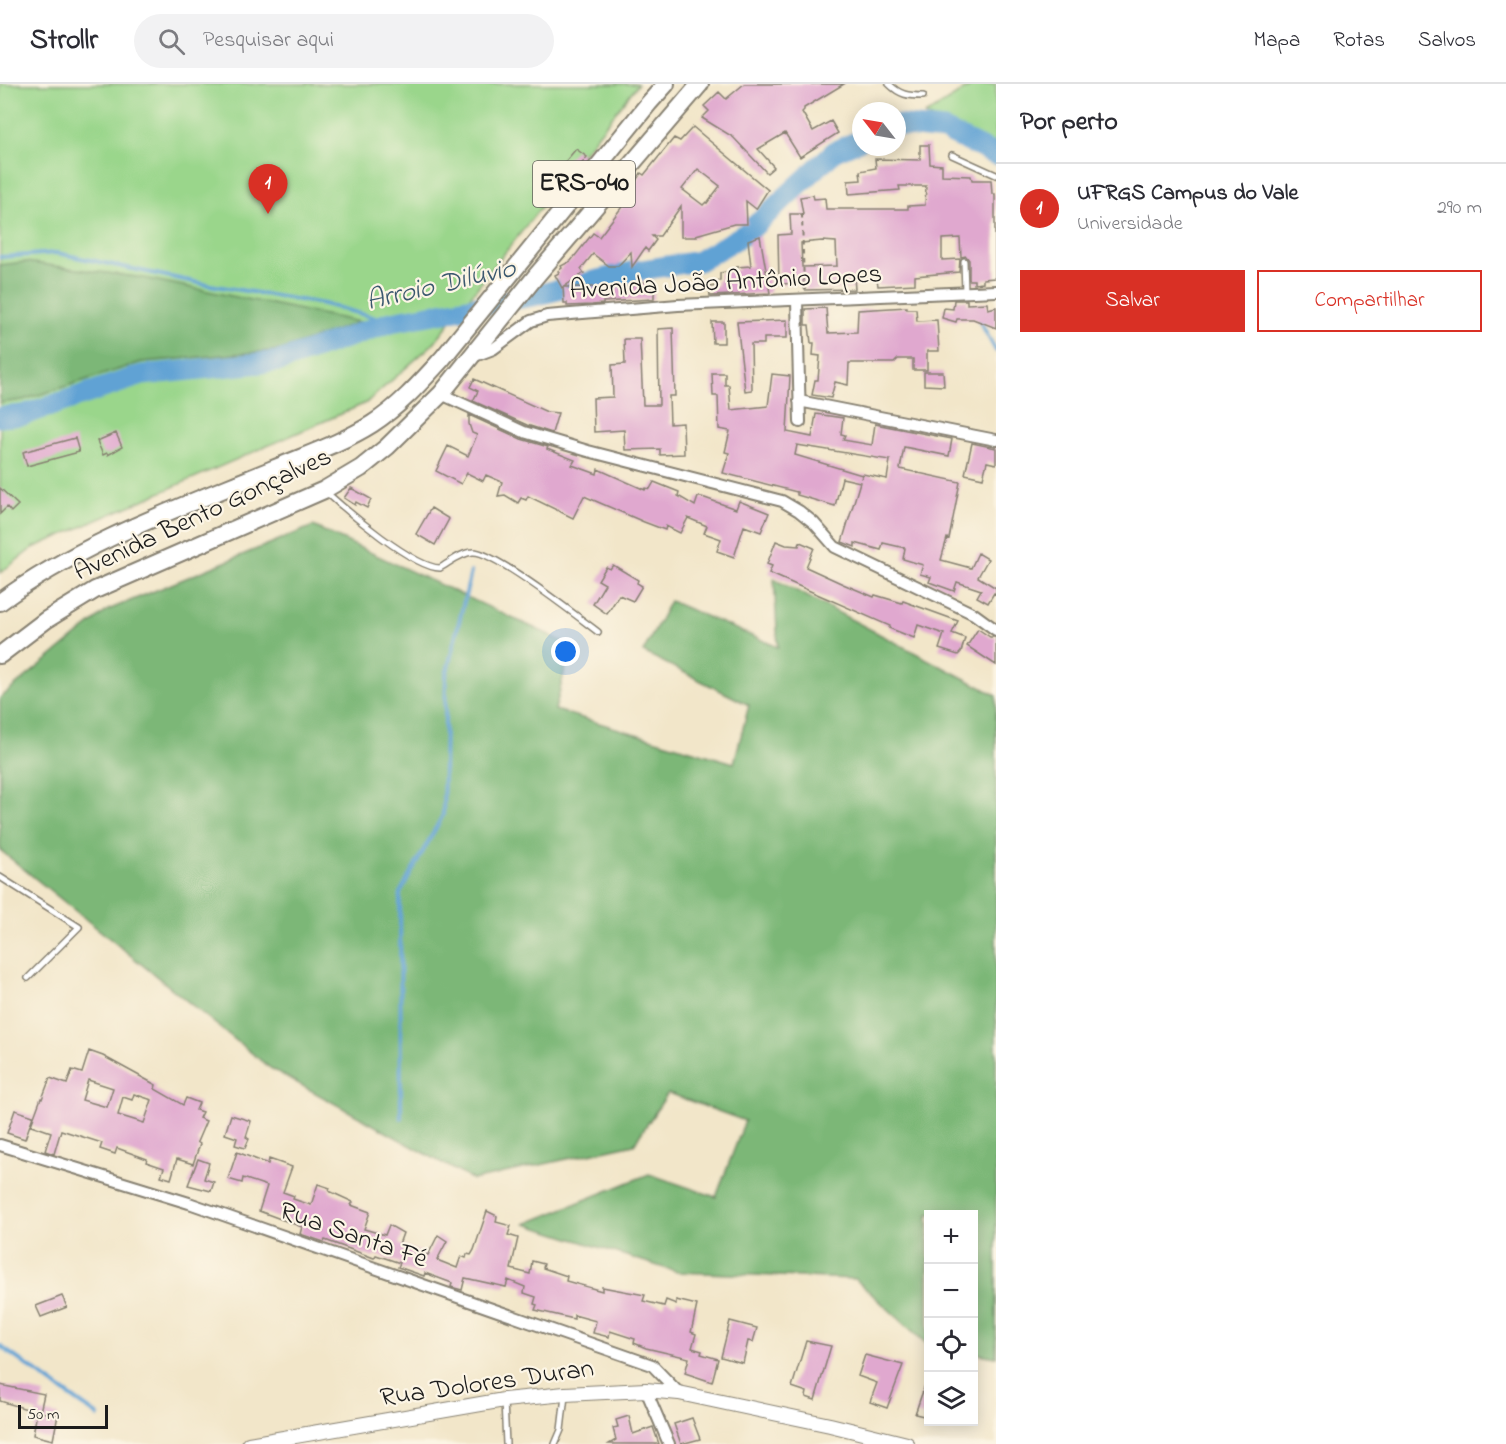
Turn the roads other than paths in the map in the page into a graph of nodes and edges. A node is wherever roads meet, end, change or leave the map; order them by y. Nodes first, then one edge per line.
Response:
1 (666, 84) edge
2 (700, 84) edge
3 (889, 84) edge
4 (923, 96) dead end
5 (952, 155) dead end
6 (996, 175) edge
7 (964, 261) dead end
8 (996, 291) edge
9 (965, 292) junction
10 (801, 301) junction
11 (469, 358) junction
12 (441, 394) junction
13 (799, 401) junction
14 (800, 422) dead end
15 (996, 440) edge
16 (324, 490) junction
17 (0, 602) edge
18 (996, 630) edge
19 (598, 632) dead end
20 (0, 655) edge
21 (0, 877) edge
22 (28, 978) dead end
23 (0, 1145) edge
24 (646, 1390) junction
25 (679, 1393) junction
26 (566, 1394) junction
27 (504, 1400) junction
28 (249, 1444) edge
29 (506, 1444) edge
30 (555, 1444) edge
31 (669, 1444) edge
32 (908, 1444) edge

1 - 17 main road, Avenida Bento Gonçalves / ERS-040
2 - 11 main road, Avenida Bento Gonçalves / ERS-040
3 - 4 lane
5 - 6 lane
7 - 9 lane
8 - 9 street, Avenida João Antônio Lopes
9 - 10 street, Avenida João Antônio Lopes
10 - 11 street, Avenida João Antônio Lopes
10 - 13 street
11 - 12 main road, Avenida Bento Gonçalves
12 - 16 main road, Avenida Bento Gonçalves
12 - 18 street
13 - 14 street
13 - 15 street
16 - 19 lane
16 - 20 main road, Avenida Bento Gonçalves
21 - 22 lane
23 - 25 street, Rua Santa Fé
24 - 25 street, Rua Dolores Duran
24 - 26 street, Rua Dolores Duran
24 - 31 street
25 - 32 street, Rua Dolores Duran
26 - 27 street, Rua Dolores Duran
26 - 30 lane
27 - 28 street, Rua Dolores Duran
27 - 29 lane

